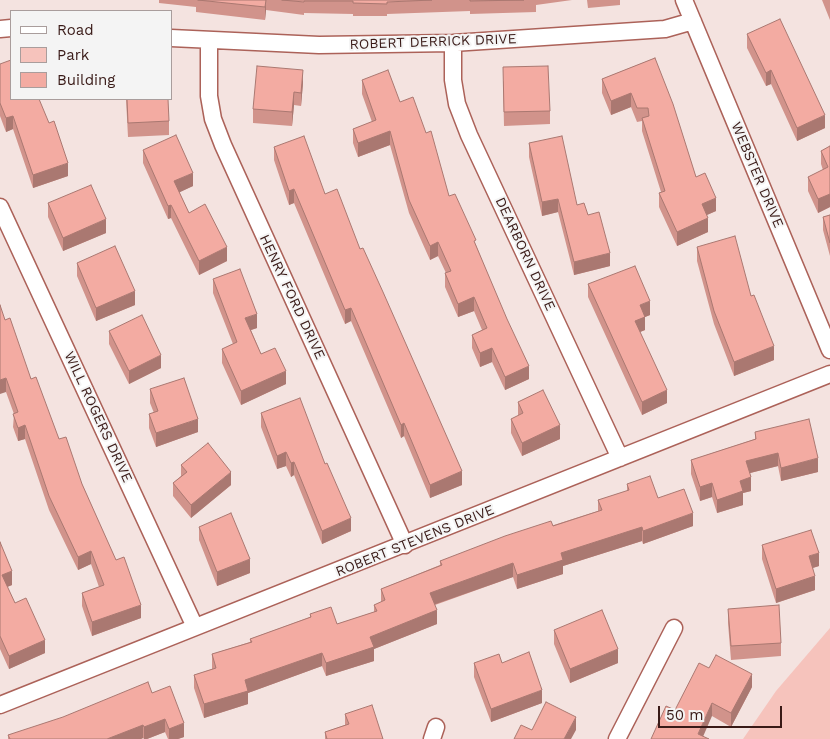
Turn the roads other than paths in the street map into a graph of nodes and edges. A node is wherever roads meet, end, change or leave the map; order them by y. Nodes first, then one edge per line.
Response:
1 (684, 0) edge
2 (693, 21) junction
3 (172, 38) edge
4 (209, 40) junction
5 (453, 43) junction
6 (0, 207) edge
7 (830, 350) edge
8 (830, 374) edge
9 (620, 458) junction
10 (406, 545) junction
11 (195, 627) junction
12 (674, 628) dead end
13 (0, 705) edge
14 (617, 739) edge

1 - 2 street, WEBSTER DRIVE
2 - 5 street, ROBERT DERRICK DRIVE
2 - 7 street, WEBSTER DRIVE
3 - 4 street, ROBERT DERRICK DRIVE
4 - 5 street, ROBERT DERRICK DRIVE
4 - 10 street, HENRY FORD DRIVE
5 - 9 street, DEARBORN DRIVE
6 - 11 street, WILL ROGERS DRIVE
8 - 9 street, ROBERT STEVENS DRIVE
9 - 10 street, ROBERT STEVENS DRIVE
10 - 11 street, ROBERT STEVENS DRIVE
11 - 13 street, ROBERT STEVENS DRIVE
12 - 14 street

